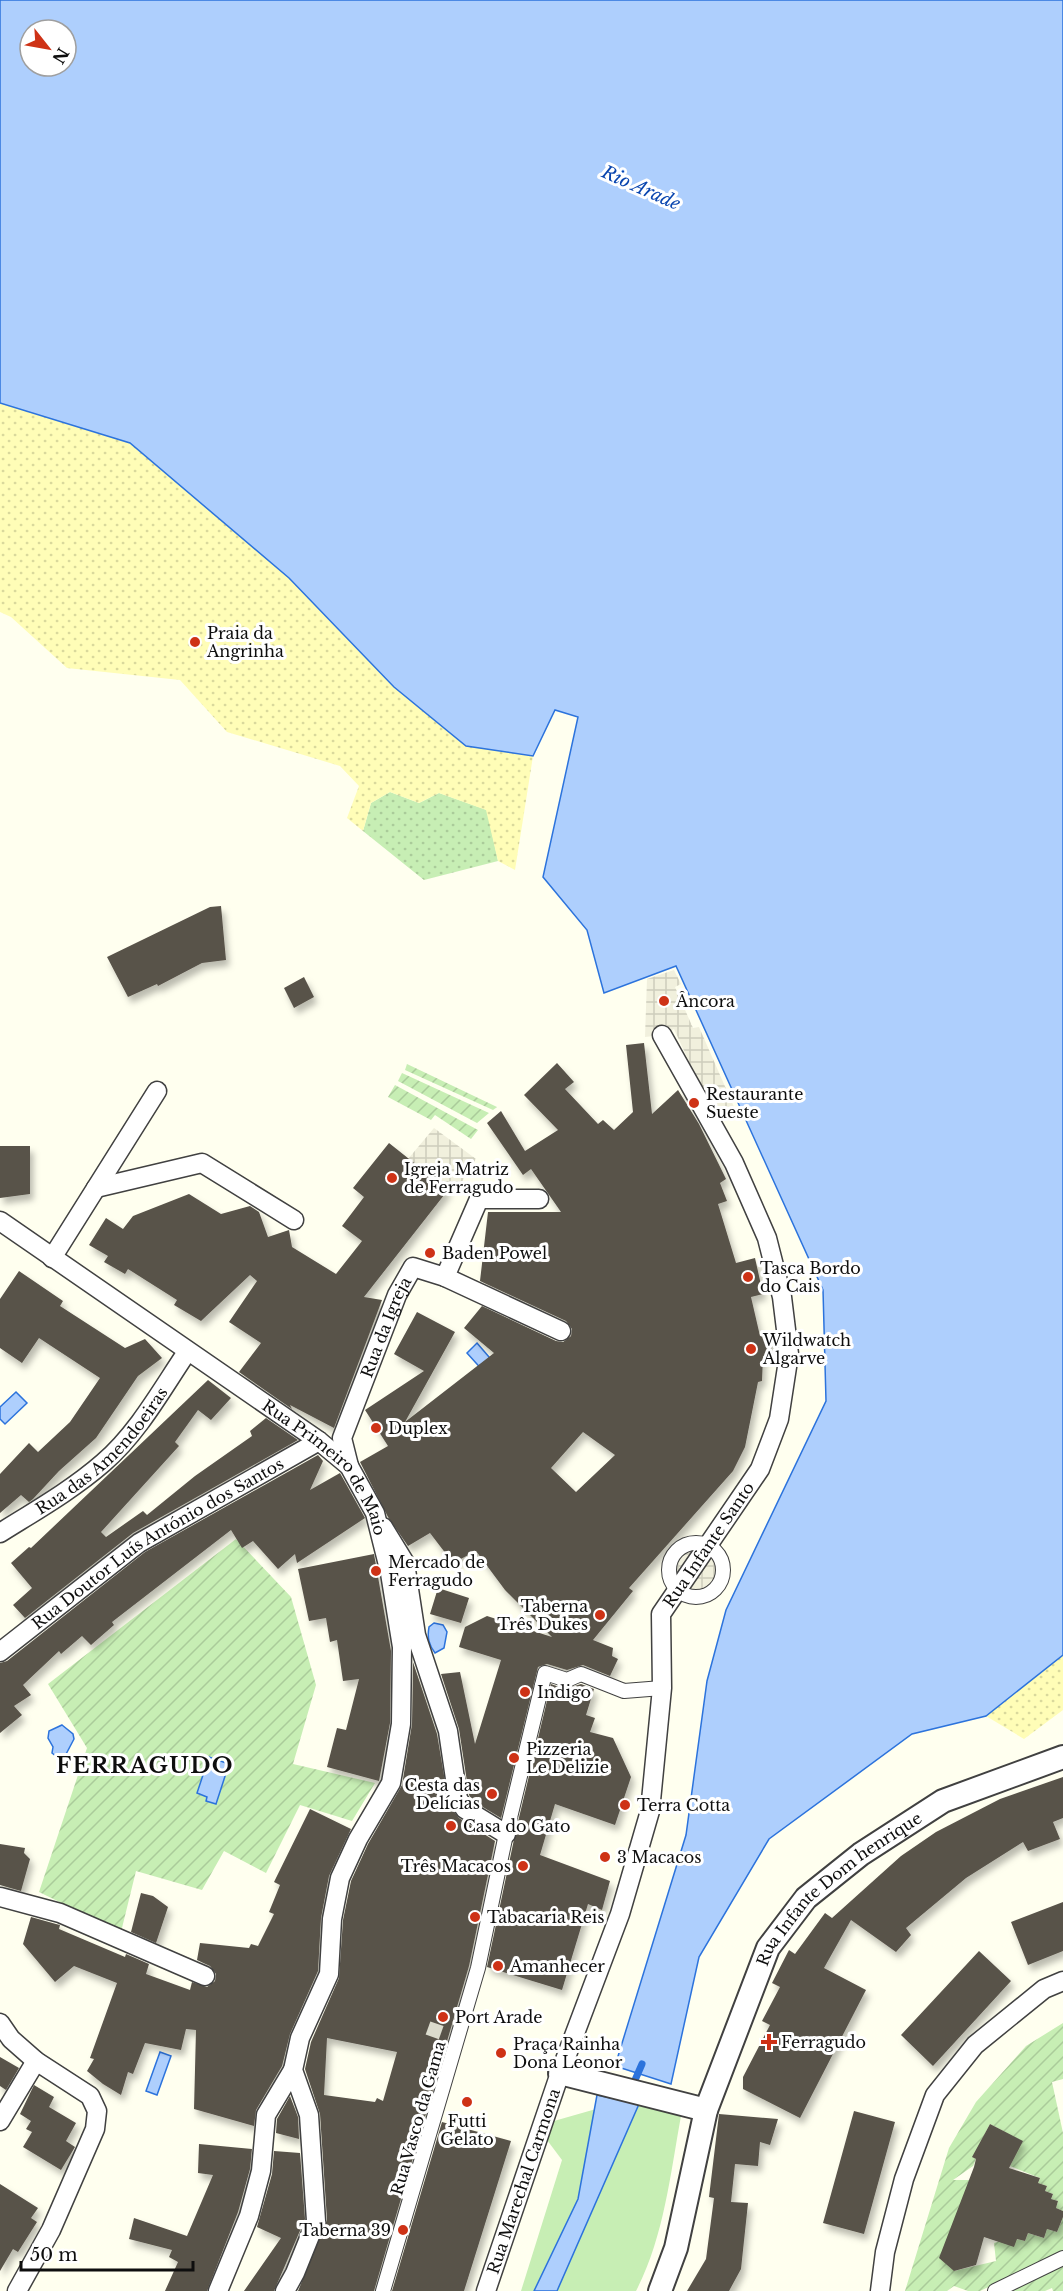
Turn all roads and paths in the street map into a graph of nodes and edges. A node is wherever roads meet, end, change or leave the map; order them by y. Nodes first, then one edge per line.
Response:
1 (662, 1035) dead end
2 (157, 1091) dead end
3 (96, 1188) junction
4 (539, 1199) dead end
5 (294, 1220) dead end
6 (0, 1221) edge
7 (52, 1258) junction
8 (445, 1277) junction
9 (561, 1330) dead end
10 (187, 1352) junction
11 (319, 1441) junction
12 (349, 1466) junction
13 (375, 1513) junction
14 (0, 1533) edge
15 (706, 1545) junction
16 (676, 1589) junction
17 (0, 1652) edge
18 (662, 1688) junction
19 (1063, 1757) edge
20 (506, 1834) junction
21 (0, 1897) edge
22 (205, 1976) dead end
23 (1063, 1981) edge
24 (0, 2022) edge
25 (36, 2061) junction
26 (294, 2070) junction
27 (560, 2073) junction
28 (706, 2110) junction
29 (0, 2121) edge
30 (1063, 2258) edge
31 (17, 2291) edge
32 (218, 2291) edge
33 (285, 2291) edge
34 (383, 2291) edge
35 (486, 2291) edge
36 (660, 2291) edge
37 (880, 2291) edge
38 (995, 2291) edge

1 - 15 street, Rua Infante Santo
2 - 3 street
3 - 5 street
3 - 7 street
4 - 8 street
6 - 7 street, Rua Primeiro de Maio
7 - 10 street, Rua Primeiro de Maio
8 - 9 street
8 - 12 street, Rua da Igreja
10 - 11 street, Rua Primeiro de Maio
10 - 14 street, Rua das Amendoeiras
11 - 12 street, Rua Primeiro de Maio
11 - 17 street, Rua Doutor Luís António dos Santos
12 - 13 street, Rua Primeiro de Maio
13 - 20 street
13 - 26 street, Rua Primeiro de Maio
15 - 16 street, Rua Infante Santo
15 - 16 street
16 - 18 street, Rua Infante Santo
18 - 20 street, Rua Vasco da Gama
18 - 27 street, Rua Infante Santo
19 - 28 street, Rua Infante Dom henrique
20 - 34 street, Rua Vasco da Gama
21 - 22 street
23 - 37 street
24 - 25 street
25 - 29 street
25 - 31 street
26 - 32 street
26 - 33 street, Rua Primeiro de Maio
27 - 28 street
27 - 35 street, Rua Marechal Carmona
28 - 36 street, Rua Infante Dom henrique
30 - 38 street

